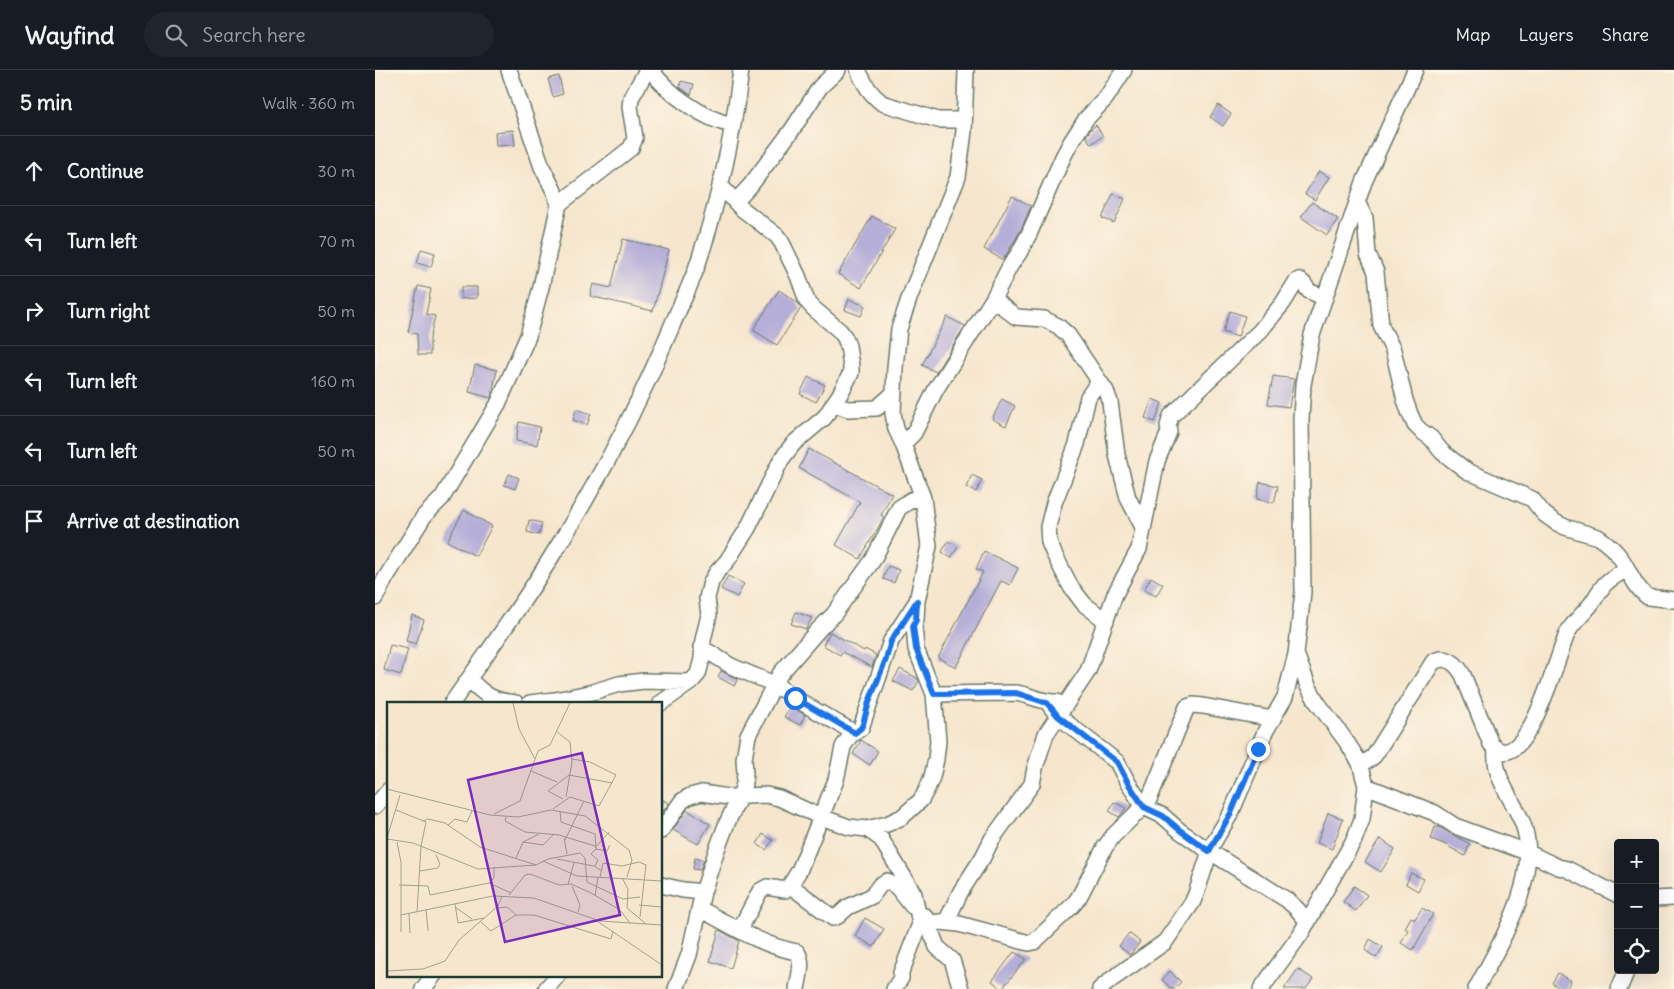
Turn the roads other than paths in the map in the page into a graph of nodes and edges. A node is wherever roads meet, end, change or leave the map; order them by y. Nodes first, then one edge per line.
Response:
1 (509, 70) edge
2 (647, 70) edge
3 (651, 70) edge
4 (741, 70) edge
5 (838, 70) edge
6 (858, 70) edge
7 (966, 70) edge
8 (1125, 70) edge
9 (1415, 70) edge
10 (964, 120) junction
11 (732, 125) junction
12 (720, 185) junction
13 (735, 202) junction
14 (1357, 202) junction
15 (559, 204) junction
16 (1325, 298) junction
17 (993, 299) junction
18 (1099, 381) junction
19 (894, 393) junction
20 (833, 404) junction
21 (903, 444) junction
22 (923, 498) junction
23 (1143, 526) junction
24 (1627, 569) junction
25 (375, 598) edge
26 (1674, 600) edge
27 (917, 601) junction
28 (1106, 621) junction
29 (701, 647) junction
30 (1296, 654) junction
31 (469, 679) junction
32 (691, 682) junction
33 (774, 684) junction
34 (934, 694) junction
35 (1069, 701) junction
36 (453, 702) edge
37 (511, 702) edge
38 (538, 702) edge
39 (662, 702) edge
40 (1047, 703) junction
41 (1058, 716) junction
42 (1273, 719) junction
43 (855, 733) junction
44 (1496, 750) junction
45 (1360, 763) junction
46 (1366, 786) junction
47 (387, 792) edge
48 (740, 796) junction
49 (375, 806) edge
50 (1144, 807) junction
51 (821, 817) junction
52 (887, 824) junction
53 (663, 828) edge
54 (867, 829) junction
55 (881, 839) junction
56 (1209, 851) junction
57 (1529, 853) junction
58 (663, 885) edge
59 (791, 886) junction
60 (703, 892) junction
61 (1614, 893) edge
62 (1659, 898) edge
63 (1674, 898) edge
64 (700, 908) junction
65 (946, 922) junction
66 (1307, 922) junction
67 (924, 924) junction
68 (739, 929) junction
69 (1625, 974) edge
70 (433, 976) edge
71 (557, 976) edge
72 (423, 989) edge
73 (546, 989) edge
74 (676, 989) edge
75 (797, 989) edge
76 (894, 989) edge
77 (961, 989) edge
78 (1100, 989) edge
79 (1261, 989) edge
80 (1476, 989) edge
81 (1619, 989) edge

1 - 15 street
2 - 15 street
3 - 11 street
4 - 11 street
5 - 13 street
6 - 10 street
7 - 10 street
8 - 17 street
9 - 14 street
10 - 19 street
11 - 12 street
12 - 13 street
12 - 31 street
13 - 20 street
14 - 16 street
14 - 24 street
15 - 25 street
16 - 23 street
16 - 30 street
17 - 18 street
17 - 21 street
18 - 23 street
18 - 28 street
19 - 20 street
19 - 21 street
20 - 29 street
21 - 22 street
22 - 27 street
22 - 33 street
23 - 28 street
24 - 26 street
24 - 44 street
27 - 34 street
27 - 43 street
28 - 35 street
29 - 32 street
29 - 33 street
30 - 42 street
30 - 45 street
31 - 36 street
31 - 37 street
32 - 38 street
32 - 39 street
33 - 43 street
33 - 48 street
34 - 40 street
34 - 52 street
35 - 40 street
35 - 41 street
40 - 41 street
41 - 50 street
41 - 65 street
42 - 50 street
42 - 56 street
43 - 51 street
44 - 45 street
44 - 57 street
45 - 46 street
46 - 57 street
46 - 66 street
47 - 49 street
48 - 51 street
48 - 53 street
48 - 60 street
50 - 56 street
50 - 65 street
51 - 54 street
51 - 59 street
52 - 54 street
52 - 55 street
54 - 55 street
55 - 67 street
56 - 66 street
56 - 78 street
57 - 61 street
57 - 80 street
58 - 60 street
59 - 67 street
59 - 68 street
60 - 64 street
62 - 63 street
64 - 68 street
64 - 74 street
65 - 67 street
66 - 79 street
67 - 76 street
67 - 77 street
68 - 75 street
69 - 81 street
70 - 72 street
71 - 73 street

